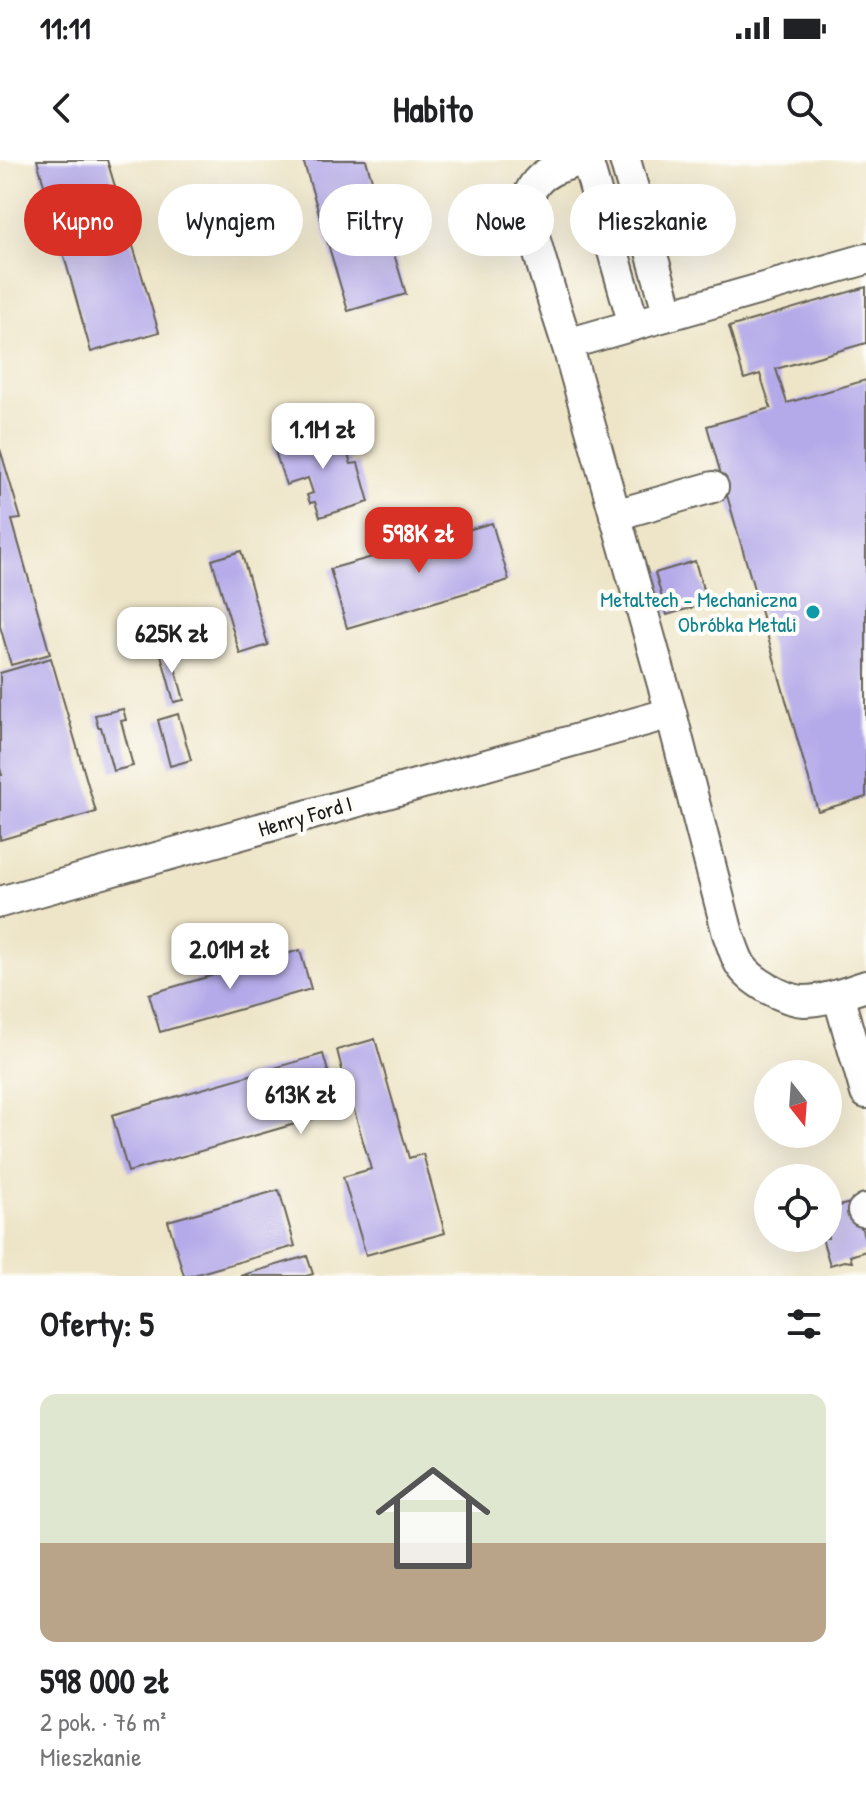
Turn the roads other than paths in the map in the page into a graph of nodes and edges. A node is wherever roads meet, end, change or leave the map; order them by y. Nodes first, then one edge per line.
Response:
1 (585, 160) edge
2 (625, 160) edge
3 (866, 259) edge
4 (669, 315) junction
5 (634, 325) junction
6 (567, 344) junction
7 (713, 487) dead end
8 (615, 515) junction
9 (671, 713) junction
10 (0, 902) edge
11 (852, 990) edge
12 (866, 1093) edge

1 - 5 street
1 - 6 street
2 - 4 street
3 - 4 street
4 - 5 street
5 - 6 street
6 - 8 street
7 - 8 street
8 - 9 street
9 - 10 street, Henry Ford I
9 - 11 street
11 - 12 street

